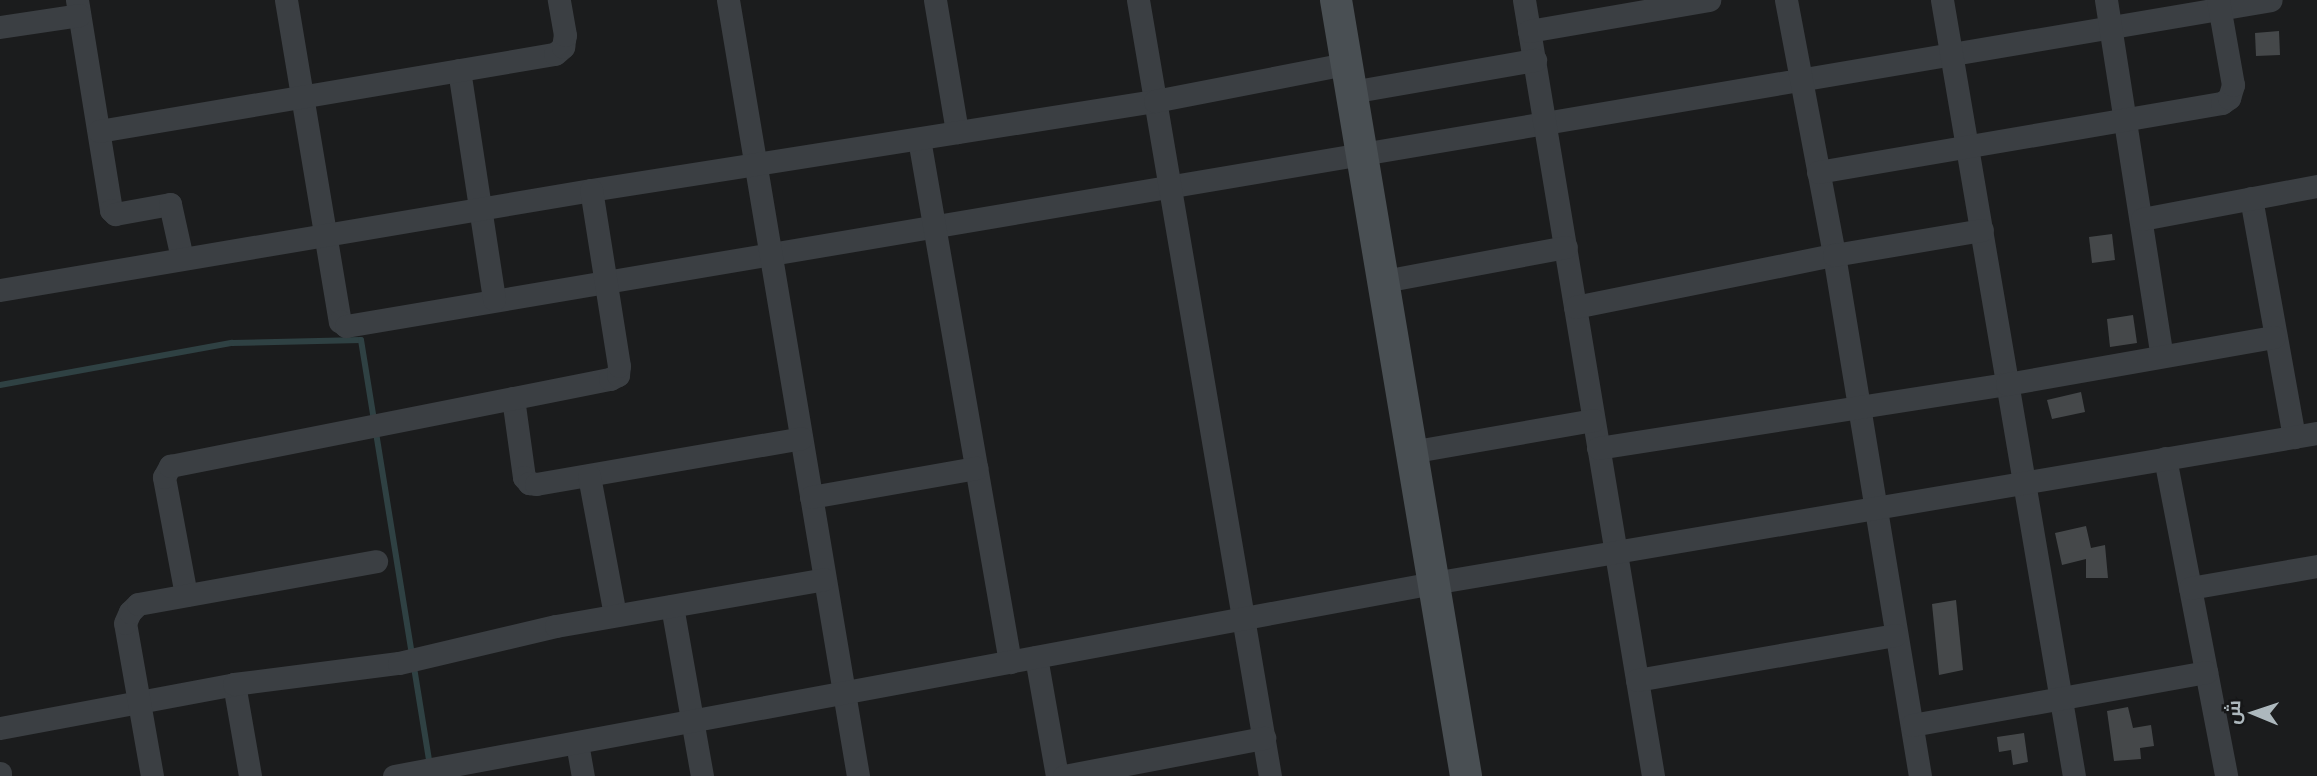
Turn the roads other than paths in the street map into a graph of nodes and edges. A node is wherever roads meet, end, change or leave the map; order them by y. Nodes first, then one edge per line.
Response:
1 (286, 0) edge
2 (559, 0) edge
3 (727, 0) edge
4 (935, 0) edge
5 (1138, 0) edge
6 (1336, 0) edge
7 (1524, 0) edge
8 (1709, 0) edge
9 (1786, 0) edge
10 (1942, 0) edge
11 (2106, 0) edge
12 (2271, 0) edge
13 (1672, 3) edge
14 (2219, 4) edge
15 (78, 7) edge
16 (2110, 26) junction
17 (0, 27) edge
18 (1530, 31) junction
19 (1951, 54) junction
20 (1535, 60) junction
21 (459, 70) junction
22 (1349, 78) junction
23 (1800, 79) junction
24 (302, 97) junction
25 (1155, 101) junction
26 (2127, 118) junction
27 (1545, 122) junction
28 (99, 131) junction
29 (957, 132) junction
30 (919, 139) junction
31 (1968, 147) junction
32 (1361, 153) junction
33 (755, 166) junction
34 (1818, 172) junction
35 (1169, 186) junction
36 (2317, 186) edge
37 (591, 190) junction
38 (2251, 198) junction
39 (481, 210) junction
40 (2142, 219) junction
41 (935, 228) junction
42 (1982, 230) junction
43 (325, 236) junction
44 (1566, 247) junction
45 (771, 255) junction
46 (1834, 255) junction
47 (182, 258) junction
48 (607, 281) junction
49 (1384, 281) junction
50 (0, 290) edge
51 (494, 299) junction
52 (1575, 307) junction
53 (2274, 337) junction
54 (2162, 356) junction
55 (2007, 384) junction
56 (513, 398) junction
57 (1857, 408) junction
58 (1593, 420) junction
59 (2306, 435) edge
60 (801, 438) junction
61 (1598, 448) junction
62 (1410, 452) junction
63 (2165, 458) junction
64 (976, 468) junction
65 (589, 476) junction
66 (2024, 482) junction
67 (811, 496) junction
68 (1874, 508) junction
69 (1616, 552) junction
70 (376, 562) dead end
71 (2317, 566) edge
72 (824, 579) junction
73 (1433, 583) junction
74 (2190, 588) junction
75 (186, 595) junction
76 (672, 606) junction
77 (615, 615) junction
78 (1243, 619) junction
79 (1895, 635) junction
80 (1036, 657) junction
81 (1010, 662) junction
82 (2206, 672) junction
83 (1637, 680) junction
84 (234, 684) junction
85 (844, 693) junction
86 (2062, 700) junction
87 (139, 702) junction
88 (693, 721) junction
89 (1912, 725) junction
90 (0, 728) edge
91 (1264, 738) junction
92 (577, 743) junction
93 (152, 776) edge
94 (250, 776) edge
95 (394, 776) edge
96 (583, 776) edge
97 (702, 776) edge
98 (858, 776) edge
99 (1057, 776) edge
100 (1064, 776) edge
101 (1270, 776) edge
102 (1466, 776) edge
103 (1653, 776) edge
104 (1920, 776) edge
105 (2074, 776) edge
106 (2226, 776) edge

1 - 24 street
2 - 21 street
3 - 33 street
4 - 29 street
5 - 25 street
6 - 22 street
7 - 18 street
8 - 13 street
9 - 23 street
10 - 19 street
11 - 16 street
12 - 14 street
13 - 18 street
14 - 16 street
14 - 26 street
15 - 17 street
15 - 28 street
16 - 19 street
16 - 26 street
18 - 20 street
19 - 23 street
19 - 31 street
20 - 22 street
20 - 27 street
21 - 24 street
21 - 39 street
22 - 25 street
22 - 32 street
23 - 27 street
23 - 34 street
24 - 28 street
24 - 43 street
25 - 29 street
25 - 35 street
26 - 31 street
26 - 40 street
27 - 32 street
27 - 44 street
28 - 47 street
29 - 30 street
30 - 33 street
30 - 41 street
31 - 34 street
31 - 42 street
32 - 35 street
32 - 49 street
33 - 37 street
33 - 45 street
34 - 46 street
35 - 41 street
35 - 78 street
36 - 38 street
37 - 39 street
37 - 48 street
38 - 40 street
38 - 53 street
39 - 43 street
39 - 51 street
40 - 54 street
41 - 45 street
41 - 64 street
42 - 46 street
42 - 55 street
43 - 47 street
43 - 51 street
44 - 49 street
44 - 52 street
45 - 48 street
45 - 60 street
46 - 52 street
46 - 57 street
47 - 50 street
48 - 51 street
48 - 56 street
49 - 62 street
52 - 58 street
53 - 54 street
53 - 59 street
54 - 55 street
55 - 57 street
55 - 66 street
56 - 65 street
56 - 75 street
57 - 61 street
57 - 68 street
58 - 61 street
58 - 62 street
59 - 63 street
60 - 65 street
60 - 67 street
61 - 69 street
62 - 73 street
63 - 66 street
63 - 74 street
64 - 67 street
64 - 81 street
65 - 77 street
66 - 68 street
66 - 86 street
67 - 72 street
68 - 69 street
68 - 79 street
69 - 73 street
69 - 83 street
70 - 75 street
71 - 74 street
72 - 76 street
72 - 85 street
73 - 78 street
73 - 102 street
74 - 82 street
75 - 87 street
76 - 77 street
76 - 88 street
77 - 84 street
78 - 80 street
78 - 91 street
79 - 83 street
79 - 89 street
80 - 81 street
80 - 99 street
81 - 85 street
82 - 86 street
82 - 106 street
83 - 103 street
84 - 87 street
84 - 94 street
85 - 88 street
85 - 98 street
86 - 89 street
86 - 105 street
87 - 90 street
87 - 93 street
88 - 92 street
88 - 97 street
89 - 104 street
91 - 100 street
91 - 101 street
92 - 95 street
92 - 96 street

